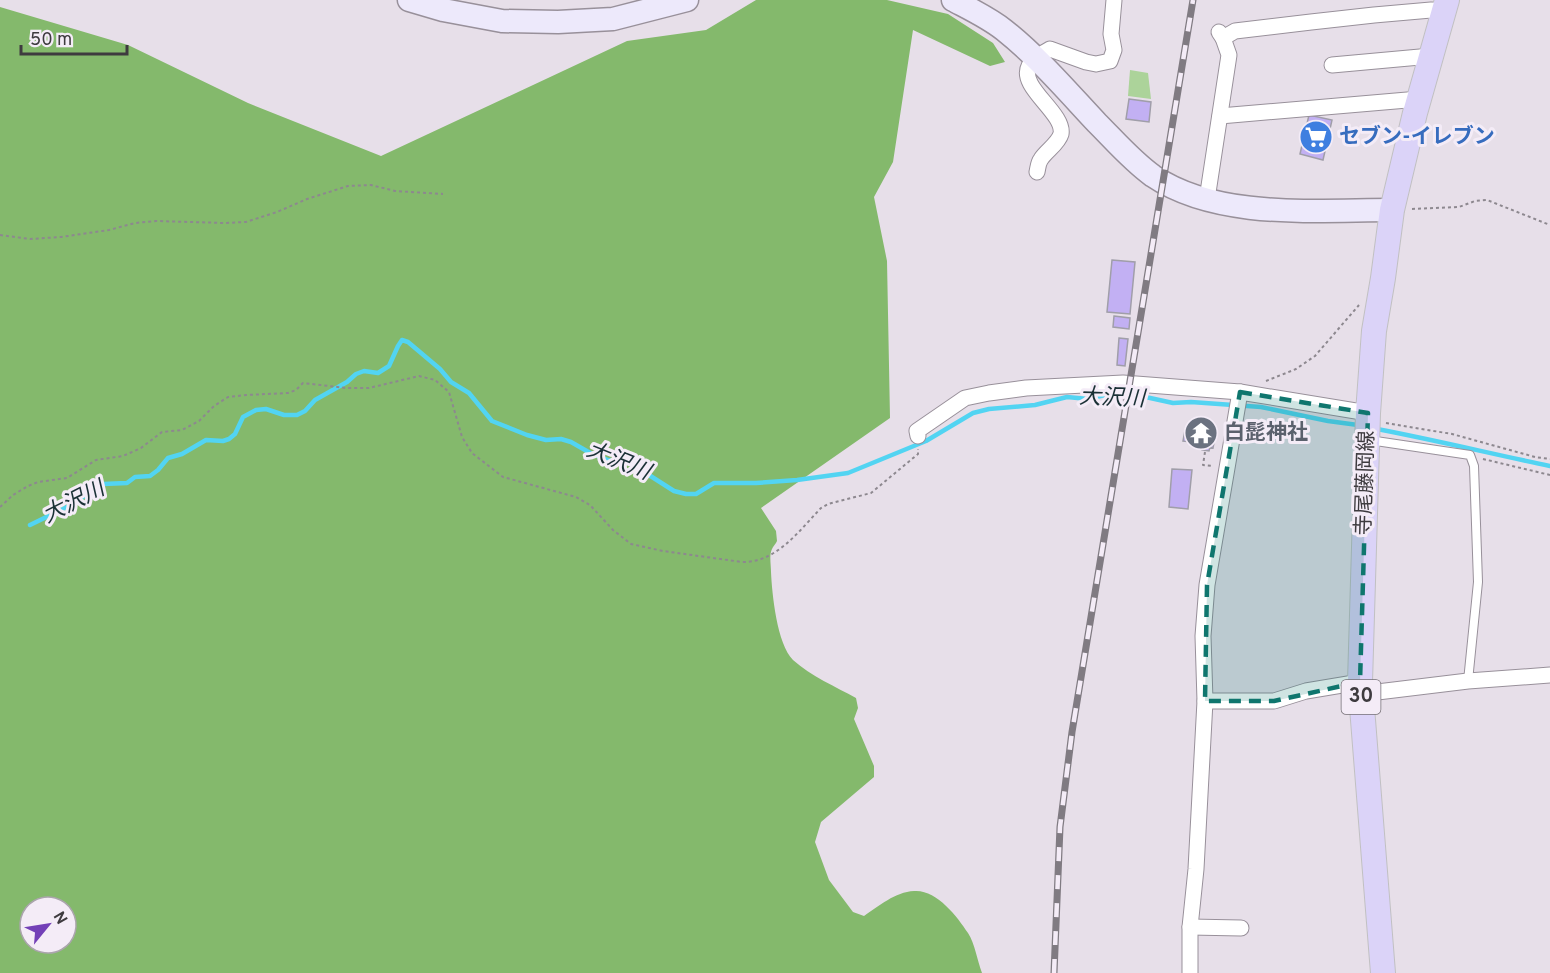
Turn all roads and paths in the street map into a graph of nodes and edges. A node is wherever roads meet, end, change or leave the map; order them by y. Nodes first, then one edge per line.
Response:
1 (410, 0) edge
2 (687, 0) edge
3 (953, 0) edge
4 (1114, 0) edge
5 (1446, 6) edge
6 (1431, 56) junction
7 (1036, 58) junction
8 (1332, 65) dead end
9 (1419, 99) junction
10 (1220, 116) junction
11 (1037, 172) dead end
12 (443, 194) dead end
13 (1207, 199) junction
14 (1392, 210) junction
15 (1550, 225) edge
16 (0, 235) edge
17 (1362, 302) dead end
18 (1240, 392) junction
19 (1368, 424) junction
20 (918, 444) joint
21 (1205, 452) dead end
22 (1470, 455) junction
23 (1550, 459) edge
24 (1227, 468) junction
25 (1550, 475) edge
26 (0, 507) edge
27 (1550, 675) edge
28 (1468, 681) junction
29 (1361, 688) junction
30 (1205, 701) junction
31 (1190, 927) junction
32 (1241, 928) dead end
33 (1190, 973) edge
34 (1383, 973) edge

1 - 2 street
3 - 7 street
4 - 7 street
5 - 6 main road, 寺尾藤岡線 / 30
5 - 10 street
6 - 8 street
6 - 9 main road, 寺尾藤岡線 / 30
7 - 11 street
7 - 13 street
9 - 10 street
9 - 14 main road, 寺尾藤岡線 / 30
10 - 13 street
12 - 16 path
13 - 14 street
14 - 15 path
14 - 19 main road, 寺尾藤岡線 / 30
17 - 18 path
18 - 19 street
18 - 20 street
18 - 24 street
19 - 22 lane
19 - 23 path
19 - 29 main road, 寺尾藤岡線 / 30
20 - 26 path
21 - 24 path
22 - 25 path
22 - 28 lane
24 - 30 street
27 - 28 street
28 - 29 street
29 - 30 street
29 - 34 main road, 寺尾藤岡線 / 30
30 - 31 street
31 - 32 street
31 - 33 street

